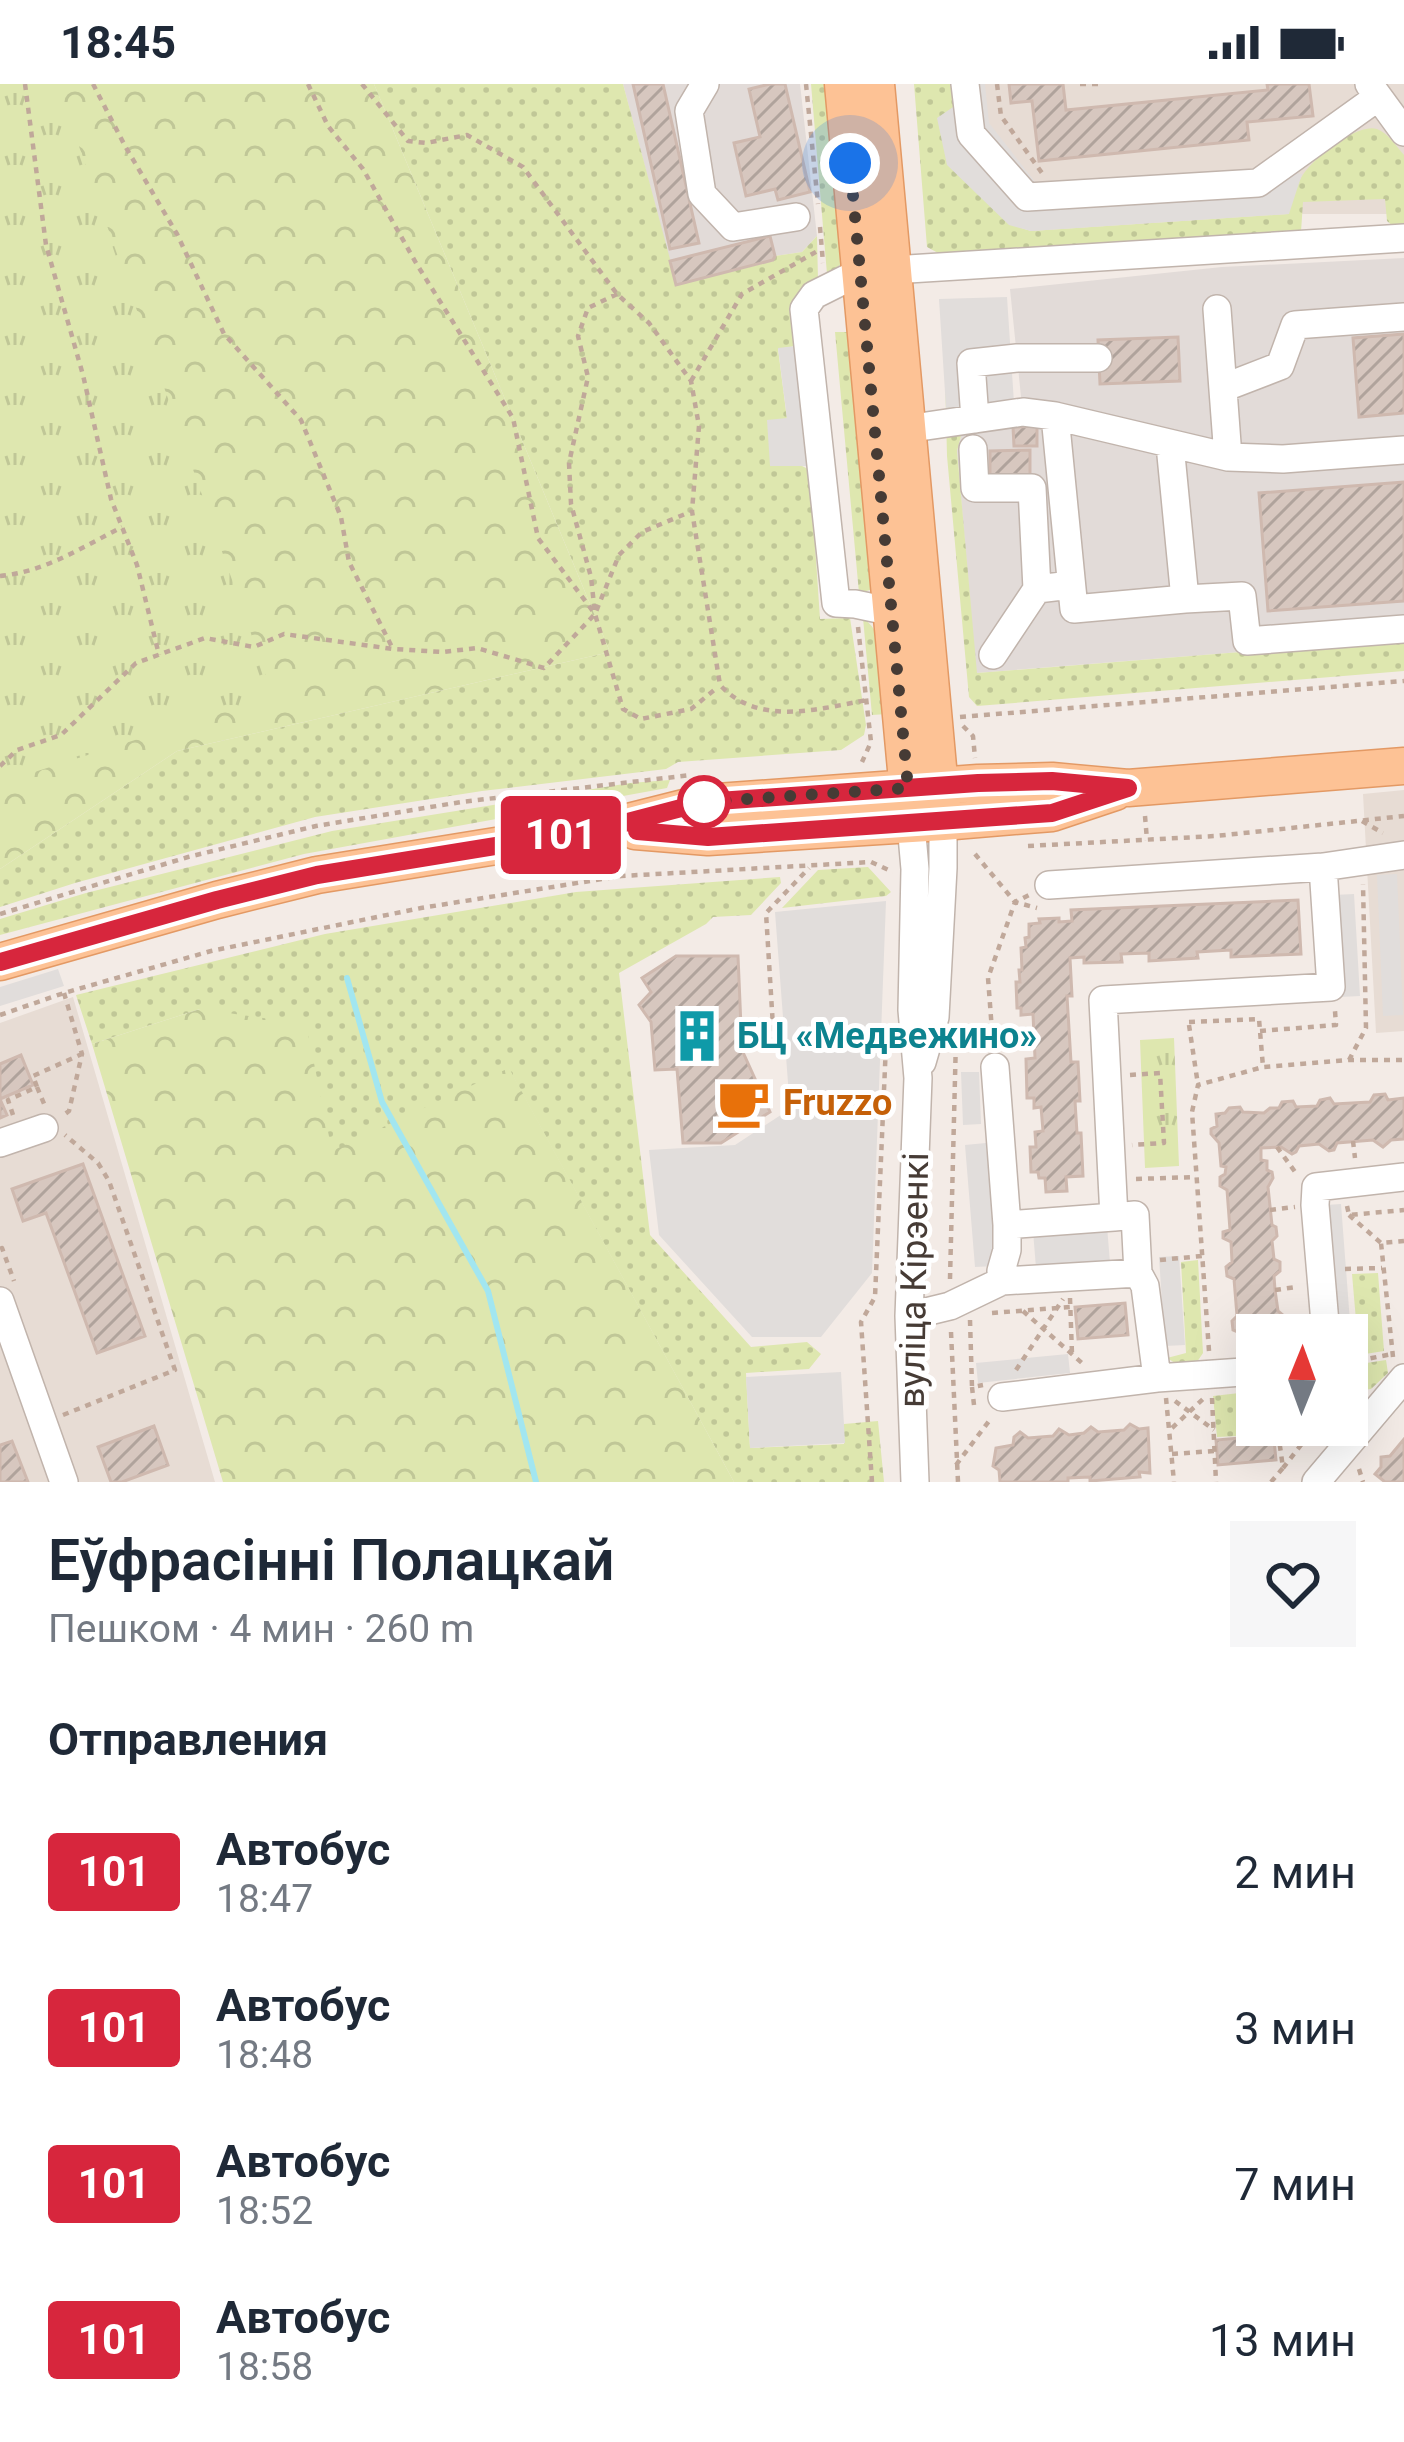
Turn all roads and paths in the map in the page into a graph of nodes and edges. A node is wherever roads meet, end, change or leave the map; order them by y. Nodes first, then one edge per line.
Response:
1 (25, 84) edge
2 (93, 84) edge
3 (308, 84) edge
4 (362, 84) edge
5 (705, 84) edge
6 (843, 84) edge
7 (876, 84) edge
8 (965, 84) edge
9 (997, 84) edge
10 (1080, 84) edge
11 (1103, 84) edge
12 (1374, 91) edge
13 (1404, 132) edge
14 (1046, 178) dead end
15 (796, 217) dead end
16 (1404, 238) edge
17 (822, 248) dead end
18 (876, 271) junction
19 (617, 294) junction
20 (1217, 309) dead end
21 (1404, 317) edge
22 (1098, 358) dead end
23 (691, 381) junction
24 (1223, 388) junction
25 (1055, 416) junction
26 (975, 419) junction
27 (906, 429) junction
28 (1170, 445) junction
29 (973, 449) dead end
30 (1404, 450) edge
31 (1228, 457) junction
32 (1062, 485) junction
33 (1032, 488) junction
34 (692, 511) junction
35 (122, 527) junction
36 (0, 576) edge
37 (1071, 585) junction
38 (1037, 589) junction
39 (1185, 599) junction
40 (893, 612) junction
41 (595, 614) junction
42 (1404, 629) edge
43 (393, 649) junction
44 (159, 655) junction
45 (993, 655) dead end
46 (1404, 681) edge
47 (720, 686) junction
48 (867, 700) dead end
49 (954, 716) dead end
50 (971, 718) dead end
51 (870, 723) dead end
52 (862, 765) dead end
53 (0, 766) edge
54 (1404, 766) edge
55 (976, 770) dead end
56 (704, 775) dead end
57 (926, 805) junction
58 (1404, 816) edge
59 (1029, 846) dead end
60 (982, 848) dead end
61 (976, 854) dead end
62 (1404, 855) edge
63 (1363, 863) junction
64 (811, 866) junction
65 (1323, 867) junction
66 (893, 870) dead end
67 (1049, 885) joint
68 (0, 914) edge
69 (0, 962) edge
70 (1331, 987) junction
71 (64, 993) junction
72 (1187, 1009) junction
73 (887, 1012) dead end
74 (0, 1015) edge
75 (1260, 1030) junction
76 (956, 1035) dead end
77 (774, 1043) dead end
78 (82, 1054) junction
79 (1349, 1060) junction
80 (1404, 1060) edge
81 (995, 1067) joint
82 (1263, 1067) junction
83 (1106, 1077) junction
84 (1198, 1085) junction
85 (37, 1088) junction
86 (44, 1117) joint
87 (0, 1123) edge
88 (1353, 1141) dead end
89 (0, 1143) edge
90 (1110, 1147) junction
91 (1277, 1147) dead end
92 (1355, 1169) dead end
93 (1298, 1176) dead end
94 (1196, 1177) junction
95 (1404, 1177) edge
96 (1112, 1180) junction
97 (1300, 1207) dead end
98 (1270, 1210) dead end
99 (1348, 1215) dead end
100 (1114, 1217) junction
101 (1007, 1225) junction
102 (1404, 1241) edge
103 (1381, 1243) junction
104 (0, 1249) edge
105 (1138, 1273) junction
106 (1002, 1281) junction
107 (1308, 1286) dead end
108 (1275, 1290) dead end
109 (9, 1296) edge
110 (959, 1301) junction
111 (1070, 1306) junction
112 (1057, 1308) junction
113 (1022, 1310) junction
114 (992, 1313) dead end
115 (1324, 1314) edge
116 (909, 1316) junction
117 (1042, 1330) junction
118 (1072, 1354) junction
119 (1084, 1364) dead end
120 (1397, 1367) edge
121 (1236, 1372) edge
122 (1211, 1374) junction
123 (1157, 1378) junction
124 (971, 1387) dead end
125 (1002, 1397) junction
126 (1190, 1414) junction
127 (62, 1416) dead end
128 (1170, 1430) junction
129 (1214, 1430) junction
130 (1280, 1446) edge
131 (1300, 1446) edge
132 (1215, 1451) junction
133 (1172, 1454) junction
134 (956, 1465) junction
135 (1283, 1468) junction
136 (64, 1482) edge
137 (872, 1482) edge
138 (915, 1482) edge
139 (958, 1482) edge
140 (1174, 1482) edge
141 (1216, 1482) edge
142 (1271, 1482) edge
143 (1316, 1482) edge

1 - 35 path
2 - 43 path
3 - 41 path
4 - 19 path
5 - 15 street
6 - 18 main road
7 - 18 main road
8 - 12 street
9 - 14 path
10 - 11 path
12 - 13 street
16 - 18 street
17 - 23 path
18 - 27 main road
18 - 40 main road
18 - 40 street
19 - 23 path
19 - 41 path
20 - 24 street
21 - 24 street
22 - 26 street
23 - 34 path
24 - 31 street
25 - 26 street
25 - 28 street
25 - 32 street
26 - 27 street
27 - 57 main road
28 - 31 street
28 - 39 street
29 - 33 street
30 - 31 street
32 - 33 street
32 - 37 street
33 - 38 street
34 - 41 path
34 - 47 path
35 - 36 path
35 - 44 path
37 - 38 street
37 - 39 street
38 - 45 street
39 - 42 street
40 - 57 main road
41 - 43 path
41 - 47 path
43 - 44 path
44 - 53 path
46 - 50 path
47 - 48 path
49 - 55 path
51 - 52 path
54 - 57 main road
56 - 68 path
57 - 69 main road
57 - 116 street, вуліца Кірэенкі
58 - 59 path
60 - 61 path
62 - 63 street
63 - 65 street
63 - 79 path
64 - 66 path
64 - 71 path
64 - 77 path
65 - 67 street
65 - 70 street
67 - 81 path
70 - 72 street
70 - 75 path
71 - 74 path
71 - 78 path
72 - 75 path
72 - 83 street
72 - 84 path
73 - 137 path
75 - 82 path
76 - 110 path
78 - 85 path
78 - 127 path
79 - 80 path
79 - 82 path
81 - 101 street
82 - 84 path
83 - 90 street
83 - 90 path
84 - 94 path
85 - 86 path
85 - 87 path
86 - 89 street
88 - 92 path
90 - 96 street
91 - 93 path
94 - 96 path
94 - 122 path
95 - 115 street
96 - 100 street
97 - 98 path
99 - 103 path
100 - 101 street
100 - 105 street
101 - 106 street
102 - 103 path
103 - 120 path
104 - 109 path
105 - 106 street
105 - 123 street
106 - 110 street
107 - 108 path
109 - 136 street
110 - 116 street
110 - 124 path
110 - 134 path
111 - 112 path
111 - 112 path
111 - 118 path
112 - 113 path
112 - 117 path
113 - 114 path
113 - 117 path
116 - 138 street, вуліца Кірэенкі
117 - 118 path
117 - 125 path
118 - 119 path
120 - 143 street
121 - 122 street
122 - 123 street
123 - 125 street
125 - 134 path
126 - 128 path
126 - 128 path
126 - 129 path
126 - 129 path
128 - 133 path
129 - 132 path
130 - 135 path
131 - 135 path
132 - 133 path
132 - 141 path
133 - 140 path
134 - 139 path
135 - 142 path

